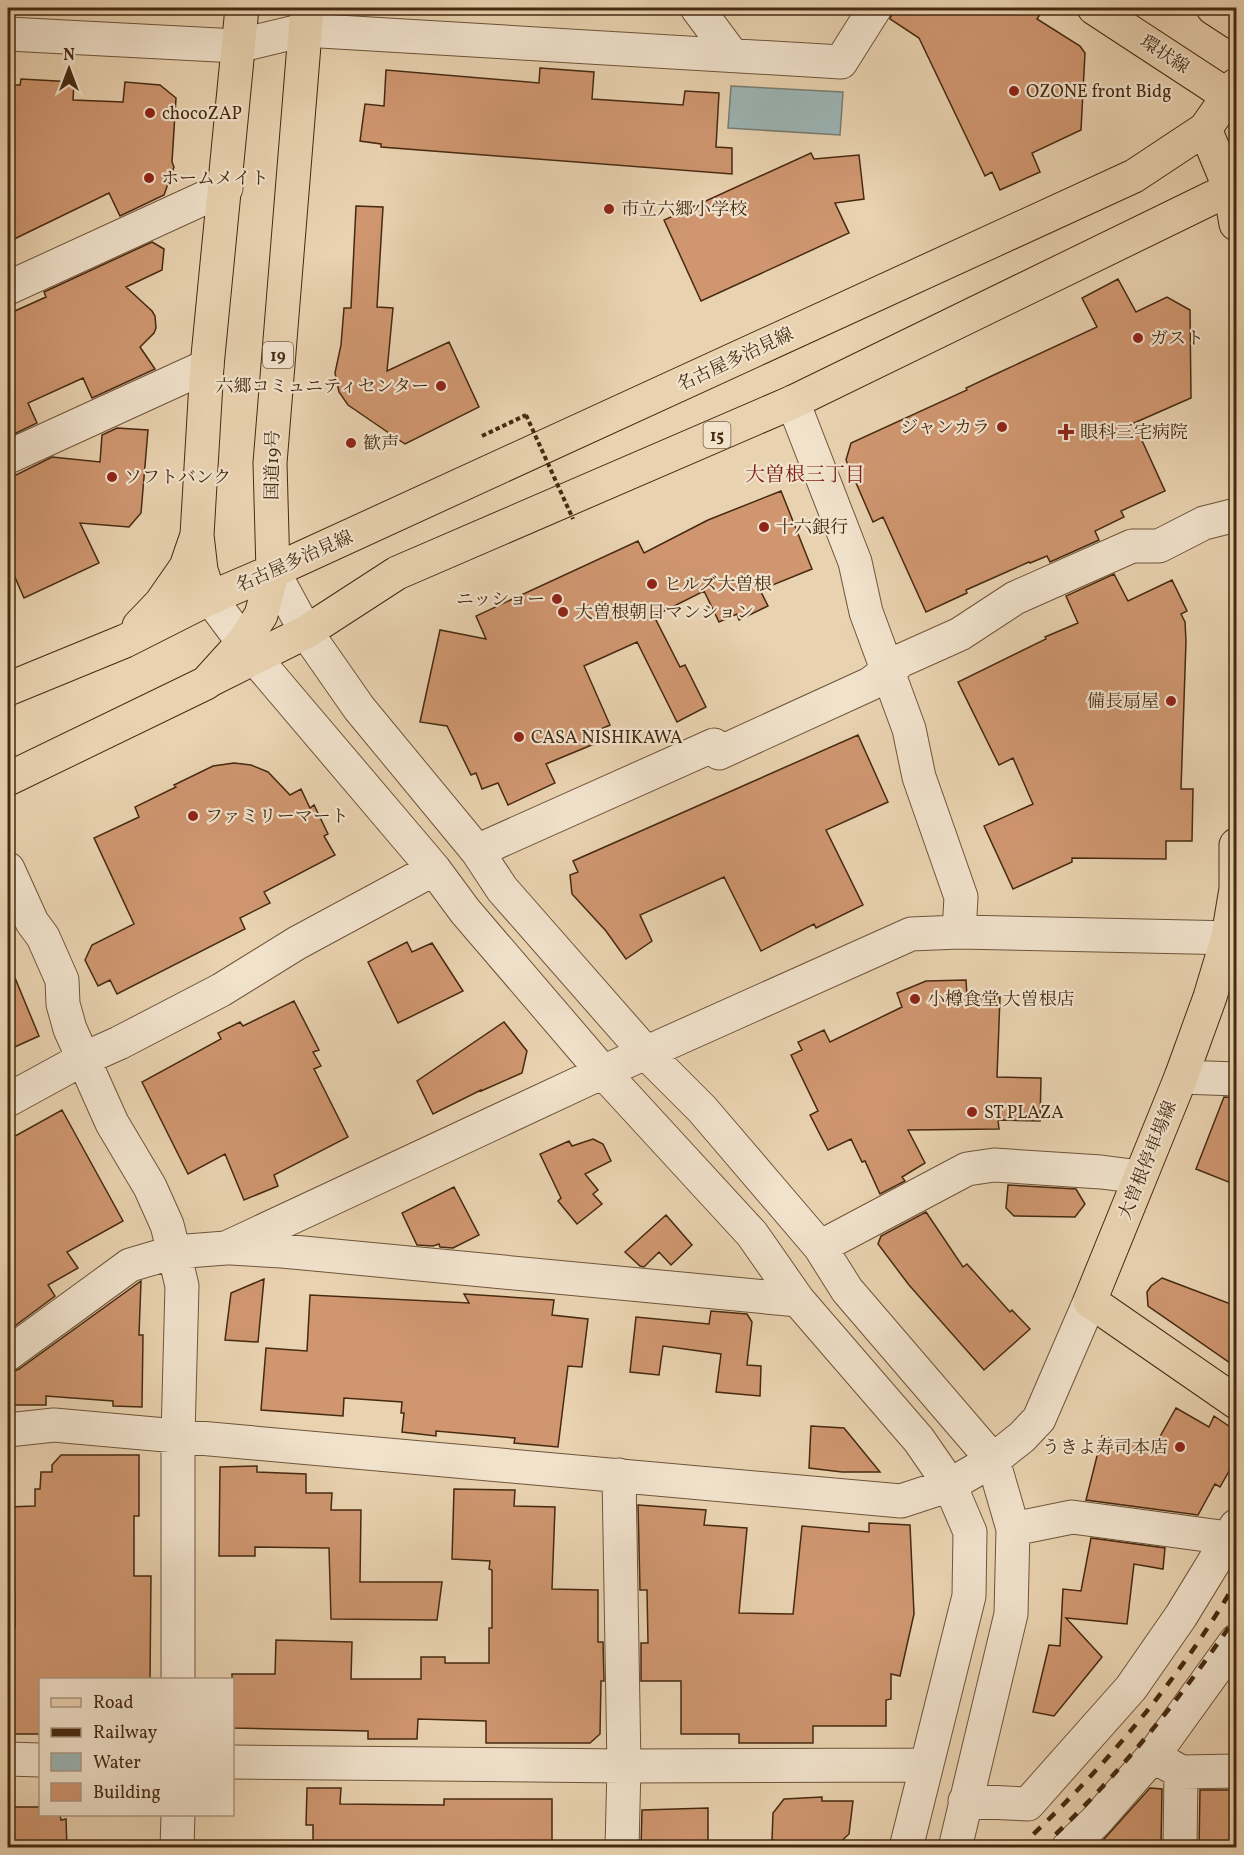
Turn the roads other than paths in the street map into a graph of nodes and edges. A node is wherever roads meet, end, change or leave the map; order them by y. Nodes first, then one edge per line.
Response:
1 (242, 8) edge
2 (697, 8) edge
3 (875, 8) edge
4 (1094, 8) edge
5 (1213, 8) edge
6 (305, 19) edge
7 (1236, 23) edge
8 (8, 34) edge
9 (237, 46) junction
10 (732, 55) junction
11 (1234, 94) edge
12 (1205, 129) junction
13 (1233, 186) edge
14 (226, 188) junction
15 (1236, 224) edge
16 (8, 288) edge
17 (207, 366) junction
18 (793, 402) junction
19 (8, 457) edge
20 (1236, 515) edge
21 (197, 535) junction
22 (273, 571) junction
23 (210, 598) junction
24 (306, 632) junction
25 (125, 641) junction
26 (249, 649) junction
27 (888, 670) junction
28 (8, 689) edge
29 (58, 755) junction
30 (8, 763) edge
31 (8, 779) edge
32 (1236, 845) edge
33 (477, 851) junction
34 (8, 869) edge
35 (434, 869) junction
36 (959, 932) junction
37 (1232, 938) edge
38 (646, 1053) junction
39 (83, 1059) junction
40 (603, 1072) junction
41 (1181, 1077) junction
42 (1236, 1079) edge
43 (8, 1100) edge
44 (1140, 1177) junction
45 (820, 1247) junction
46 (226, 1248) junction
47 (174, 1252) junction
48 (798, 1300) junction
49 (1090, 1301) junction
50 (8, 1354) edge
51 (1236, 1402) edge
52 (8, 1430) edge
53 (178, 1435) junction
54 (993, 1460) junction
55 (619, 1475) junction
56 (950, 1485) junction
57 (1013, 1529) junction
58 (1234, 1534) edge
59 (1236, 1641) edge
60 (178, 1678) edge
61 (1153, 1756) junction
62 (8, 1759) edge
63 (39, 1760) edge
64 (234, 1762) edge
65 (926, 1765) junction
66 (624, 1766) junction
67 (1181, 1772) junction
68 (1236, 1772) edge
69 (965, 1801) junction
70 (178, 1816) edge
71 (177, 1848) edge
72 (622, 1848) edge
73 (906, 1848) edge
74 (955, 1848) edge
75 (1068, 1848) edge
76 (1180, 1848) edge

1 - 9 main road
2 - 10 street
3 - 10 street
4 - 11 main road, 環状線
5 - 7 main road
6 - 9 street
6 - 10 street
6 - 22 main road, 国道19号 / 19
8 - 9 street
9 - 14 main road
11 - 12 main road, 名古屋多治見線
12 - 13 main road
12 - 22 main road, 名古屋多治見線
13 - 15 main road
13 - 18 main road, 15
14 - 16 street
14 - 17 main road
17 - 19 street
17 - 21 main road
18 - 24 main road, 15
18 - 27 street
20 - 27 street
21 - 23 main road
21 - 25 main road
22 - 23 main road, 名古屋多治見線
22 - 24 street
22 - 26 main road, 国道19号 / 19
23 - 25 main road
23 - 26 street
24 - 26 main road, 15
24 - 33 street
25 - 28 main road
26 - 29 main road, 国道19号 / 19
26 - 35 street
27 - 33 street
27 - 36 street
29 - 30 main road
29 - 31 main road, 国道19号 / 19
32 - 37 main road, 大曽根停車場線
33 - 38 street
34 - 39 street
35 - 39 street
35 - 40 street
36 - 37 street
36 - 38 street
37 - 41 main road, 大曽根停車場線
38 - 40 street
38 - 45 street
39 - 43 street
39 - 47 street
40 - 46 street
40 - 48 street
41 - 42 street
41 - 44 main road, 大曽根停車場線
44 - 45 street
44 - 49 main road, 大曽根停車場線
45 - 54 street
46 - 47 street
46 - 48 street
47 - 50 street
47 - 53 street
48 - 56 street
49 - 51 main road
49 - 54 street
52 - 53 street
53 - 55 street
53 - 60 street
54 - 56 street
54 - 57 street
55 - 56 street
55 - 66 street
56 - 65 street
57 - 58 street
57 - 69 street
58 - 69 street
59 - 61 street
61 - 67 street
61 - 75 street
62 - 63 street
64 - 66 street
65 - 66 street
65 - 73 street
66 - 72 street
67 - 68 street
67 - 76 street
69 - 74 street
70 - 71 street

